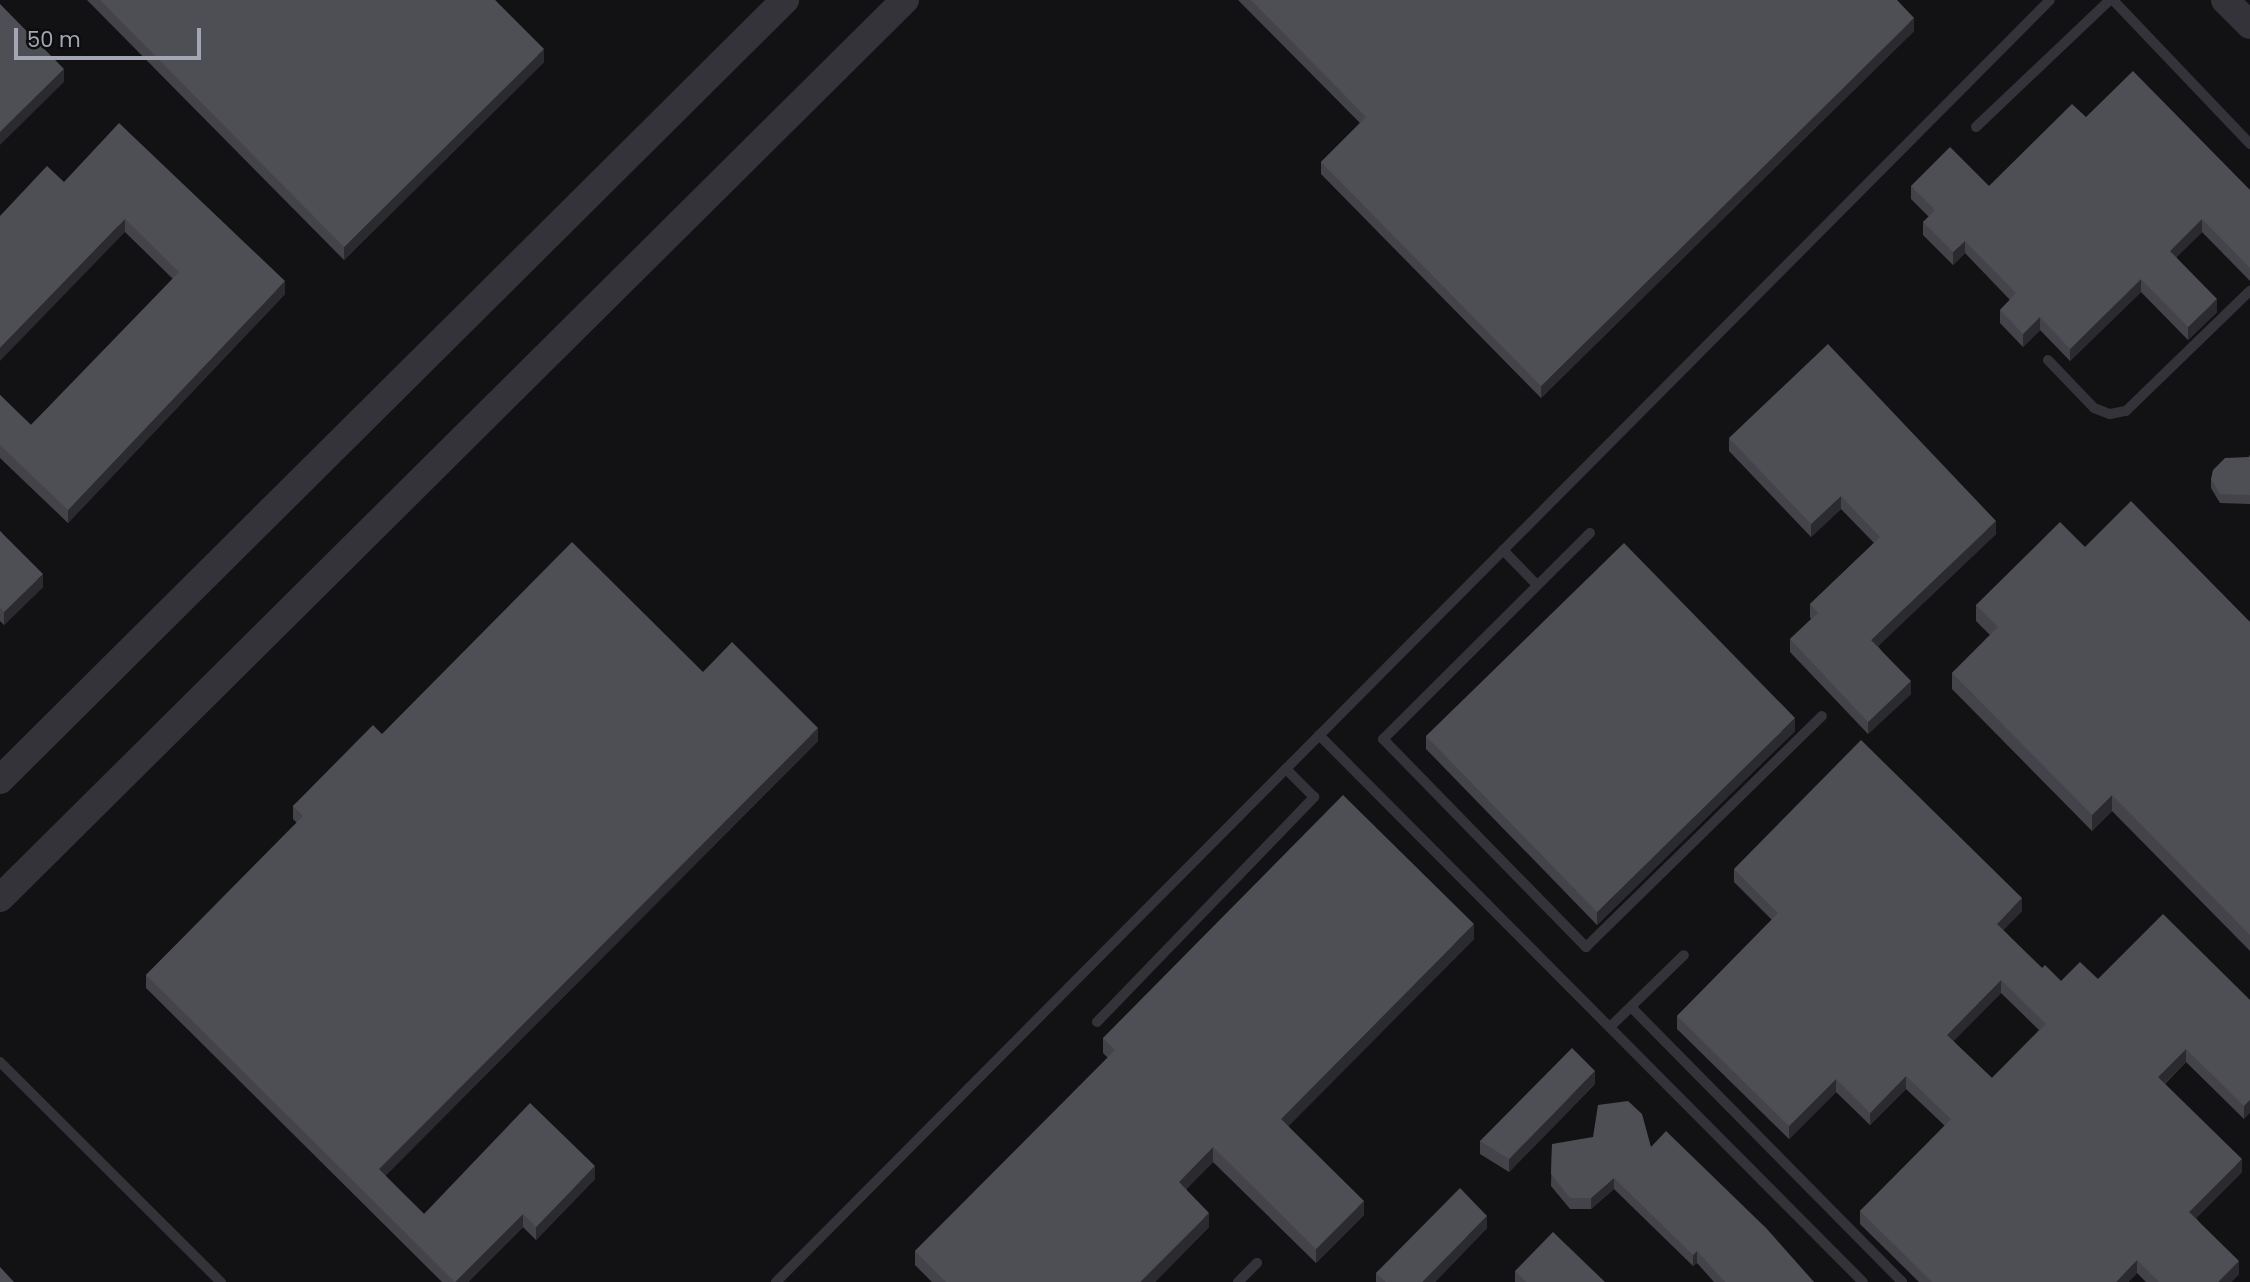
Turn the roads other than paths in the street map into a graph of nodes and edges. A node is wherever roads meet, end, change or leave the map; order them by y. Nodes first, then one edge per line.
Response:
1 (785, 0) edge
2 (905, 0) edge
3 (2050, 0) edge
4 (2111, 0) edge
5 (2225, 0) edge
6 (2250, 25) edge
7 (1976, 127) dead end
8 (2250, 144) edge
9 (2250, 291) edge
10 (2048, 360) dead end
11 (1590, 533) dead end
12 (1503, 550) junction
13 (1537, 585) junction
14 (1822, 716) dead end
15 (1319, 735) junction
16 (1286, 769) junction
17 (0, 780) edge
18 (0, 898) edge
19 (1684, 955) dead end
20 (1631, 1007) junction
21 (1097, 1021) dead end
22 (1610, 1027) junction
23 (0, 1062) edge
24 (1257, 1263) dead end
25 (221, 1282) edge
26 (776, 1282) edge
27 (1238, 1282) edge
28 (1863, 1282) edge
29 (1902, 1282) edge

1 - 17 street
2 - 18 street
3 - 12 lane
4 - 7 lane
4 - 8 lane
5 - 6 street
9 - 10 lane
11 - 13 lane
12 - 13 lane
12 - 15 lane
13 - 14 lane
15 - 16 lane
15 - 22 lane
16 - 21 lane
16 - 26 lane
19 - 20 lane
20 - 22 lane
20 - 29 lane
22 - 28 lane
23 - 25 lane
24 - 27 lane

